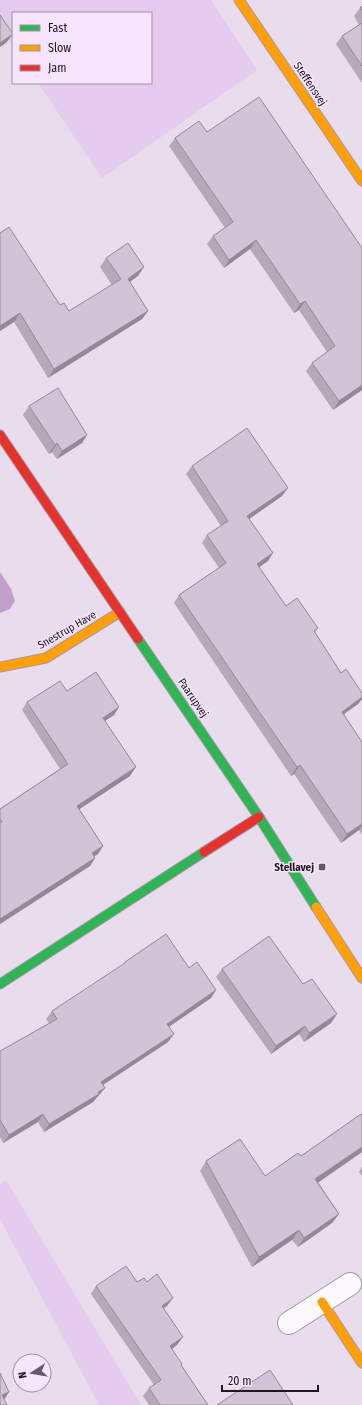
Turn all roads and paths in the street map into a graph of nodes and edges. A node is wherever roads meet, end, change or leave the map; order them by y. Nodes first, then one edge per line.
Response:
1 (239, 0) edge
2 (362, 181) edge
3 (0, 434) edge
4 (120, 612) junction
5 (0, 667) edge
6 (259, 817) junction
7 (362, 978) edge
8 (0, 984) edge
9 (350, 1284) dead end
10 (322, 1302) junction
11 (290, 1323) dead end
12 (362, 1362) edge

1 - 2 street, Steffensvej
3 - 4 street, Paarupvej
4 - 5 street, Snestrup Have
4 - 6 street, Paarupvej
6 - 7 street, Paarupvej
6 - 8 street
9 - 10 street
10 - 11 street
10 - 12 street

